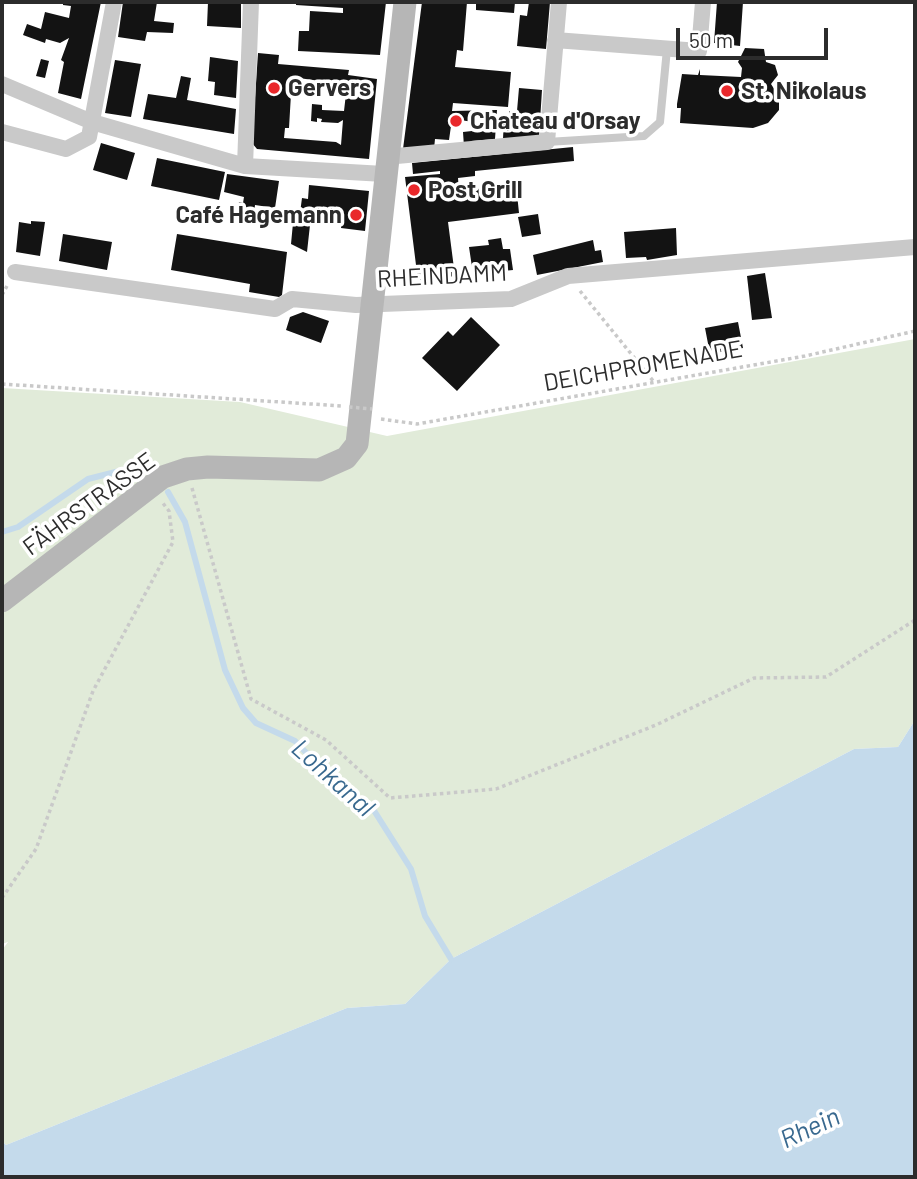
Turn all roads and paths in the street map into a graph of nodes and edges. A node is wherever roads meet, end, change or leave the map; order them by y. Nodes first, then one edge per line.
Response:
1 (114, 2) edge
2 (251, 2) edge
3 (405, 2) edge
4 (559, 2) edge
5 (703, 2) edge
6 (555, 40) junction
7 (667, 49) junction
8 (2, 84) edge
9 (92, 122) junction
10 (2, 132) edge
11 (547, 142) junction
12 (385, 165) junction
13 (245, 166) junction
14 (915, 247) edge
15 (15, 272) dead end
16 (568, 276) junction
17 (370, 303) junction
18 (915, 331) edge
19 (653, 382) junction
20 (2, 384) edge
21 (344, 406) dead end
22 (349, 407) dead end
23 (372, 409) dead end
24 (376, 419) dead end
25 (187, 469) junction
26 (169, 511) dead end
27 (2, 601) edge
28 (915, 620) edge
29 (2, 898) edge

1 - 9 street
2 - 13 street
3 - 12 main road
4 - 6 street
5 - 7 street
6 - 7 street
6 - 11 street
7 - 11 lane
8 - 9 street
9 - 10 street
9 - 13 street
11 - 12 street
12 - 13 street
12 - 17 main road, FÄHRSTRASSE
14 - 16 street, RHEINDAMM
15 - 17 street, RHEINDAMM
16 - 17 street, RHEINDAMM
16 - 19 path
17 - 25 main road, FÄHRSTRASSE
18 - 19 path, DEICHPROMENADE
19 - 24 path, DEICHPROMENADE
20 - 21 path
22 - 23 path, bridge
25 - 27 main road, FÄHRSTRASSE
25 - 28 path
26 - 29 path

